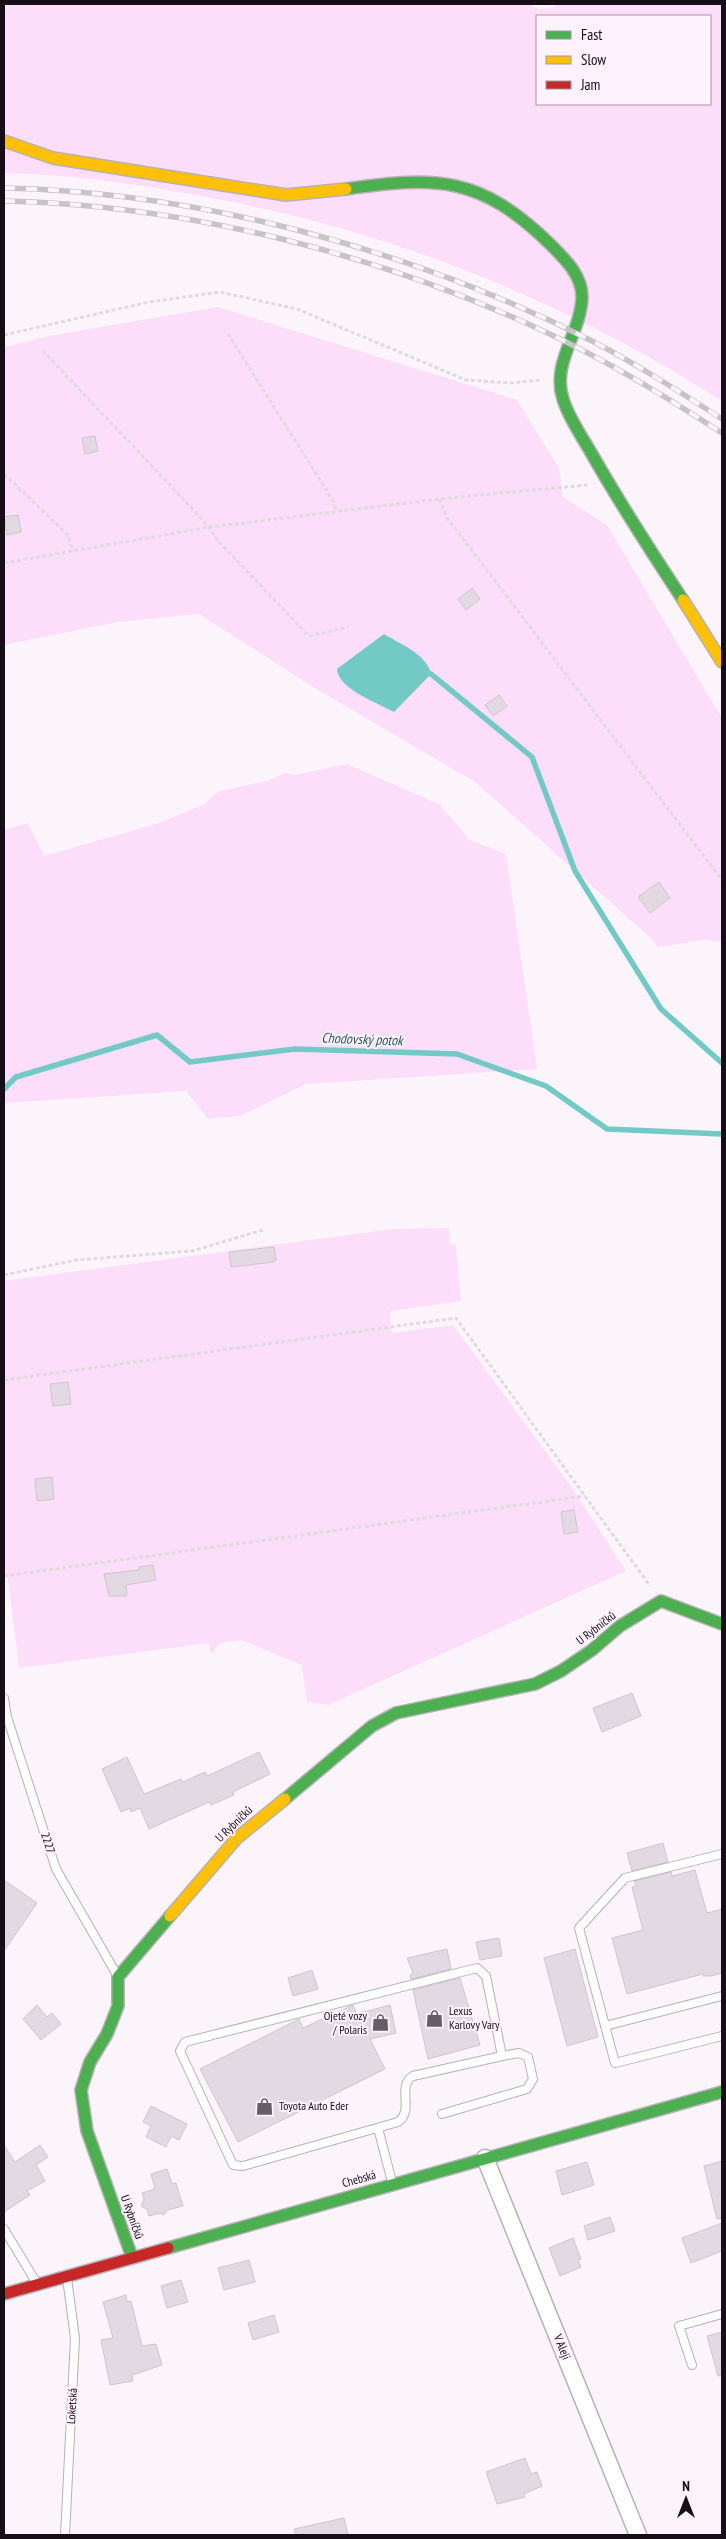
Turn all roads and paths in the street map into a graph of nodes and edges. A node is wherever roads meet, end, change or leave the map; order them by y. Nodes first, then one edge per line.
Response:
1 (4, 141) edge
2 (228, 334) dead end
3 (4, 336) edge
4 (43, 351) dead end
5 (559, 378) junction
6 (4, 474) edge
7 (609, 482) junction
8 (439, 499) junction
9 (336, 511) junction
10 (210, 527) junction
11 (73, 551) junction
12 (4, 564) edge
13 (348, 627) dead end
14 (722, 662) edge
15 (722, 880) edge
16 (263, 1230) dead end
17 (4, 1275) edge
18 (4, 1380) edge
19 (585, 1496) junction
20 (4, 1576) edge
21 (661, 1600) junction
22 (722, 1624) edge
23 (4, 1698) edge
24 (722, 1854) edge
25 (118, 1977) junction
26 (722, 1996) edge
27 (605, 2026) junction
28 (722, 2036) edge
29 (502, 2056) junction
30 (722, 2092) edge
31 (442, 2114) dead end
32 (378, 2128) junction
33 (486, 2158) junction
34 (392, 2184) junction
35 (4, 2229) edge
36 (132, 2257) junction
37 (67, 2277) junction
38 (38, 2284) junction
39 (4, 2294) edge
40 (722, 2314) edge
41 (692, 2365) dead end
42 (65, 2535) edge
43 (638, 2535) edge

1 - 5 street
2 - 9 path
3 - 5 path
4 - 10 path
5 - 7 street
6 - 11 path
7 - 8 path
7 - 14 street
8 - 9 path
8 - 15 path
9 - 10 path
10 - 11 path
10 - 13 path
11 - 12 path
16 - 17 path
18 - 19 path
19 - 20 path
19 - 21 path
21 - 22 street
21 - 25 street, U Rybníčků
23 - 25 lane, 2227
24 - 27 lane
25 - 36 street, U Rybníčků
26 - 27 lane
27 - 28 lane
29 - 31 lane
29 - 32 lane
29 - 32 lane
30 - 33 street, Chebská
32 - 34 lane
33 - 34 street, Chebská
33 - 43 street, V Aleji
34 - 36 street, Chebská
35 - 38 lane
36 - 37 street, Chebská
37 - 38 street, Chebská
37 - 42 lane, Loketská
38 - 39 street, Chebská
40 - 41 lane

